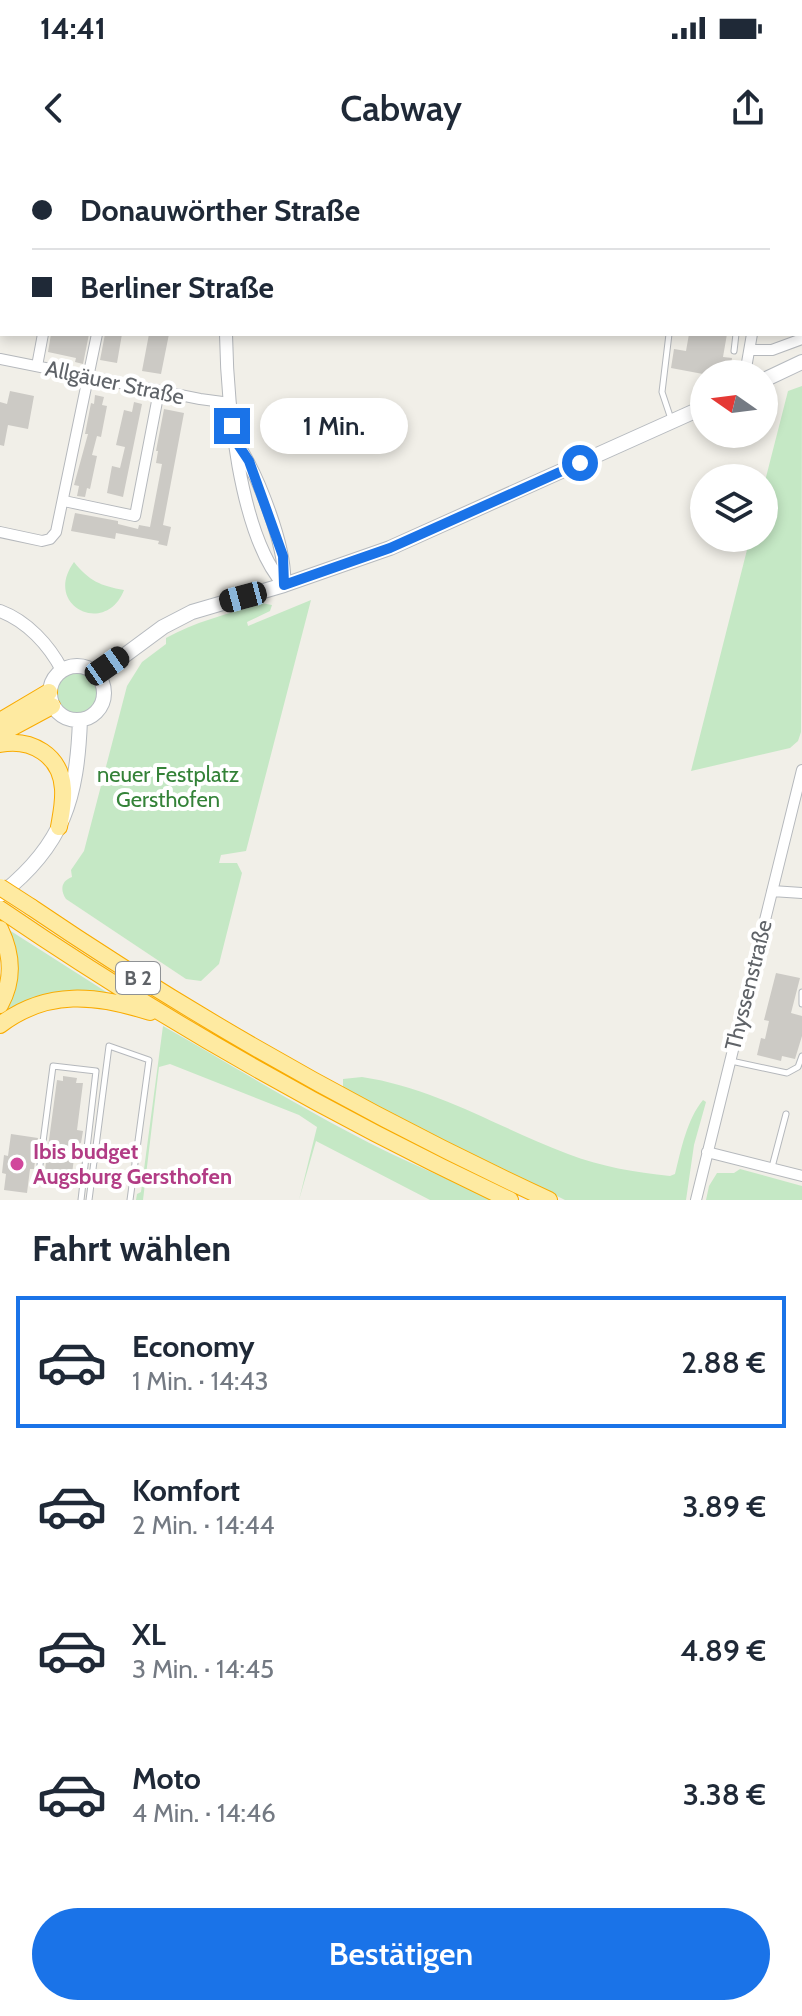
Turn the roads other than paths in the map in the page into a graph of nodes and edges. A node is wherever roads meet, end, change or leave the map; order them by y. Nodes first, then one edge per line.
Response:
1 (43, 336) edge
2 (97, 336) edge
3 (226, 336) edge
4 (669, 336) edge
5 (736, 336) edge
6 (752, 336) edge
7 (802, 339) edge
8 (750, 350) junction
9 (734, 351) dead end
10 (0, 359) edge
11 (748, 360) edge
12 (802, 362) edge
13 (37, 366) junction
14 (778, 373) edge
15 (89, 377) junction
16 (159, 391) junction
17 (230, 403) junction
18 (690, 414) edge
19 (672, 422) junction
20 (64, 501) junction
21 (0, 532) edge
22 (284, 585) junction
23 (0, 611) edge
24 (62, 670) junction
25 (98, 675) junction
26 (51, 699) junction
27 (80, 720) junction
28 (0, 721) edge
29 (0, 734) edge
30 (0, 744) edge
31 (802, 770) edge
32 (59, 827) junction
33 (0, 886) edge
34 (772, 891) junction
35 (802, 893) edge
36 (0, 895) edge
37 (0, 909) edge
38 (1, 930) edge
39 (802, 992) edge
40 (802, 1004) edge
41 (0, 1005) edge
42 (174, 1020) junction
43 (0, 1025) edge
44 (802, 1056) edge
45 (730, 1061) junction
46 (786, 1114) dead end
47 (707, 1152) junction
48 (772, 1168) junction
49 (802, 1176) edge
50 (38, 1180) dead end
51 (81, 1200) edge
52 (89, 1200) edge
53 (130, 1200) edge
54 (510, 1200) edge
55 (549, 1200) edge
56 (696, 1200) edge

1 - 13 street
2 - 15 street
3 - 17 street
4 - 19 lane
5 - 9 lane
6 - 8 street
7 - 8 street
8 - 11 street
10 - 13 street, Allgäuer Straße
12 - 14 main road
13 - 15 street, Allgäuer Straße
15 - 16 street, Allgäuer Straße
15 - 20 street
16 - 17 street, Allgäuer Straße
16 - 20 street
17 - 22 street
18 - 19 main road
19 - 22 main road
20 - 21 street
22 - 25 main road
23 - 24 street
24 - 25 main road
24 - 26 main road
25 - 27 main road
26 - 27 main road
26 - 28 highway
26 - 29 highway
27 - 32 main road
30 - 32 highway
31 - 34 street, Thyssenstraße
32 - 36 main road
33 - 55 highway, B 2, bridge
34 - 35 street
34 - 45 street, Thyssenstraße
37 - 42 highway, B 2
38 - 41 highway
39 - 40 lane
42 - 43 highway
42 - 54 highway, B 2
44 - 45 lane
45 - 47 street, Thyssenstraße
46 - 48 lane
47 - 48 street
47 - 56 street, Thyssenstraße
48 - 49 street
50 - 51 lane
52 - 53 lane

